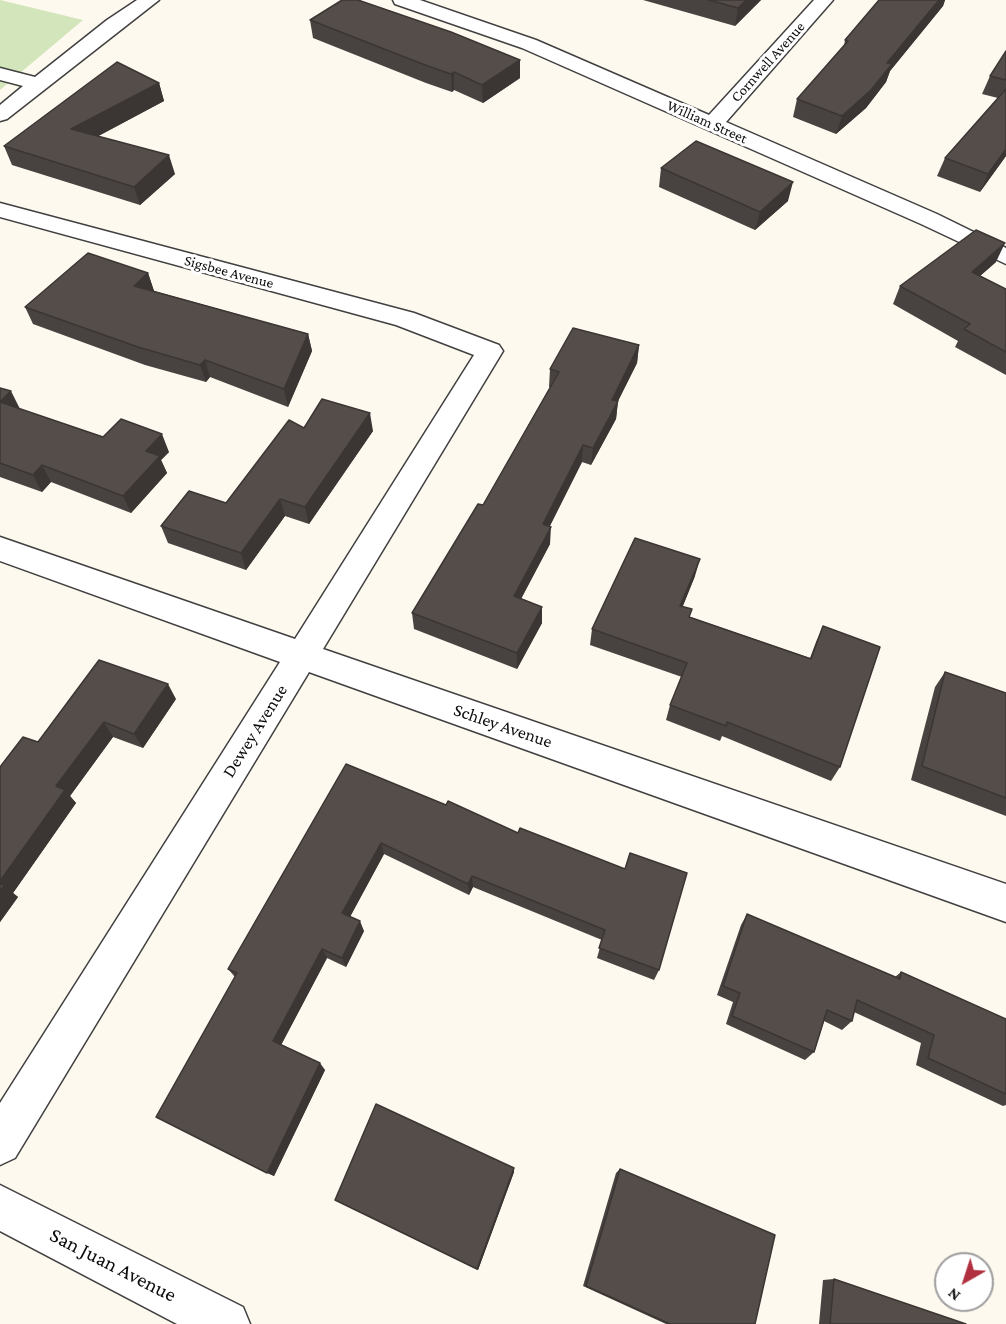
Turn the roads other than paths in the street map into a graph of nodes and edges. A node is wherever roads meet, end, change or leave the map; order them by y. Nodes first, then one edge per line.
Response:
1 (150, 0) edge
2 (402, 0) edge
3 (824, 0) edge
4 (0, 74) edge
5 (39, 84) junction
6 (0, 115) edge
7 (712, 125) junction
8 (0, 210) edge
9 (1006, 257) edge
10 (456, 338) joint
11 (0, 549) edge
12 (302, 656) junction
13 (1006, 903) edge
14 (0, 1143) edge
15 (0, 1207) edge
16 (226, 1324) edge

1 - 5 street
2 - 7 street, William Street
3 - 7 street, Cornwell Avenue
4 - 5 street
5 - 6 street
7 - 9 street, William Street
8 - 10 street, Sigsbee Avenue
10 - 12 street, Dewey Avenue
11 - 12 street, Schley Avenue
12 - 13 street, Schley Avenue
12 - 14 street, Dewey Avenue
15 - 16 street, San Juan Avenue

